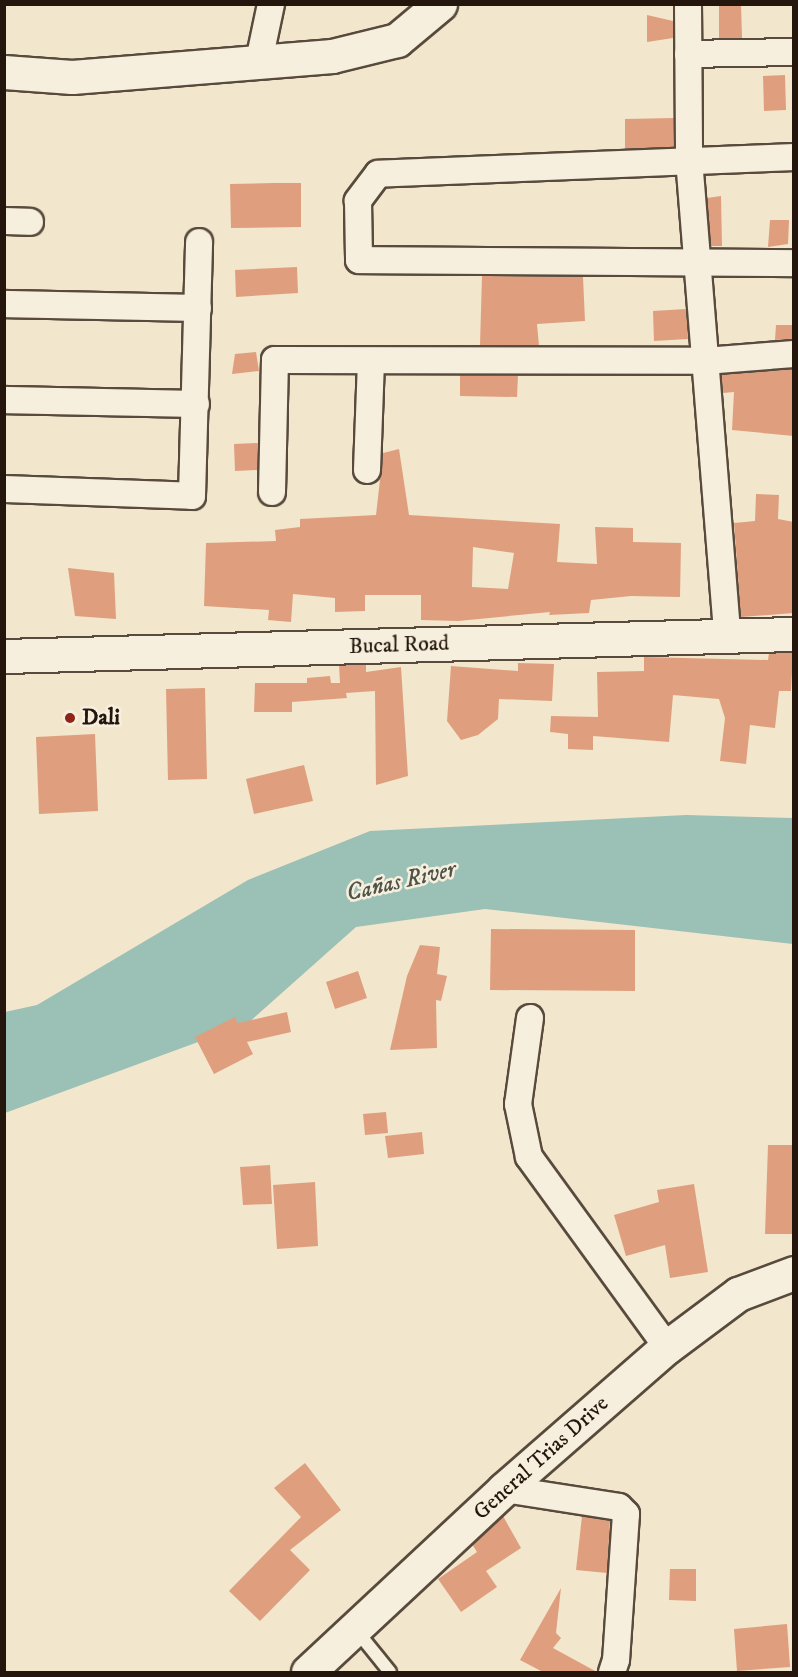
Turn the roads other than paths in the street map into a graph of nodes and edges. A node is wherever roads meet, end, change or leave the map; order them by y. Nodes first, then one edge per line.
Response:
1 (271, 4) edge
2 (440, 4) edge
3 (688, 4) edge
4 (794, 52) edge
5 (688, 54) junction
6 (259, 62) junction
7 (4, 72) edge
8 (794, 157) edge
9 (689, 159) junction
10 (4, 221) edge
11 (30, 222) dead end
12 (199, 242) dead end
13 (794, 263) edge
14 (700, 265) junction
15 (4, 304) edge
16 (198, 308) junction
17 (794, 354) edge
18 (371, 361) junction
19 (705, 361) junction
20 (4, 400) edge
21 (196, 404) junction
22 (367, 470) dead end
23 (4, 489) edge
24 (272, 492) dead end
25 (794, 634) edge
26 (727, 636) junction
27 (4, 656) edge
28 (530, 1018) dead end
29 (794, 1273) edge
30 (667, 1347) junction
31 (504, 1489) junction
32 (355, 1629) junction
33 (308, 1672) edge
34 (390, 1672) edge
35 (612, 1672) edge

1 - 6 street
2 - 6 street
3 - 5 street
4 - 5 street
5 - 9 street
6 - 7 street
8 - 9 street
9 - 14 street
9 - 14 street
10 - 11 street
12 - 16 street
13 - 14 street
14 - 19 street
15 - 16 street
16 - 21 street
17 - 19 street
18 - 19 street
18 - 22 street
18 - 24 street
19 - 26 street
20 - 21 street
21 - 23 street
25 - 26 street, Bucal Road
26 - 27 street, Bucal Road
28 - 30 street
29 - 30 street, General Trias Drive
30 - 31 street, General Trias Drive
31 - 32 street, General Trias Drive
31 - 35 street
32 - 33 street, General Trias Drive
32 - 34 lane

